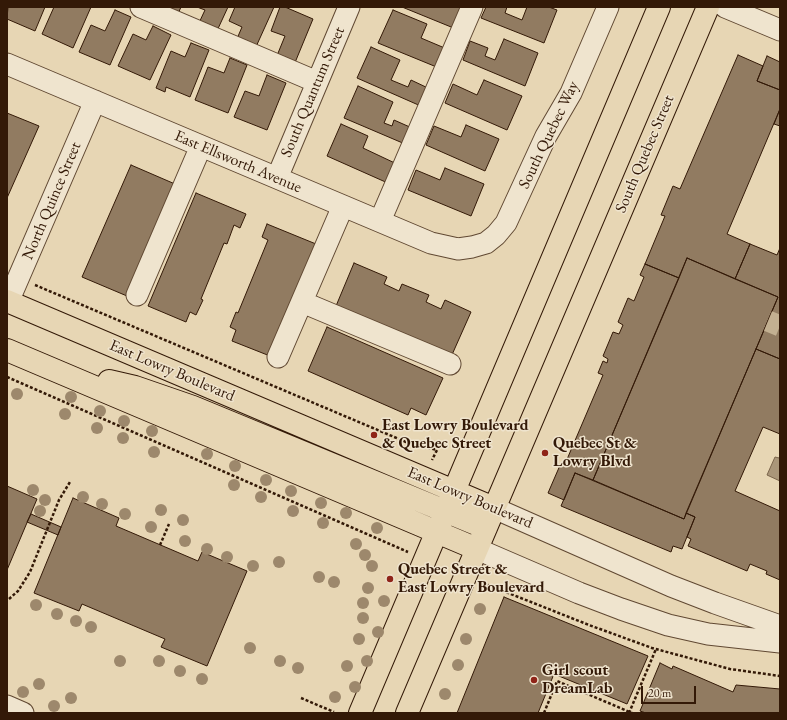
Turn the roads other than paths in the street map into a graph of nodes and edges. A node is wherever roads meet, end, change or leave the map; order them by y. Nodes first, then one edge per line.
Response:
1 (141, 7) edge
2 (349, 7) edge
3 (472, 7) edge
4 (608, 7) edge
5 (659, 7) edge
6 (708, 7) edge
7 (725, 7) edge
8 (780, 30) edge
9 (7, 64) edge
10 (317, 82) junction
11 (95, 101) junction
12 (201, 146) junction
13 (277, 178) junction
14 (343, 206) junction
15 (380, 222) junction
16 (472, 247) joint
17 (137, 295) dead end
18 (8, 301) edge
19 (302, 302) junction
20 (7, 350) edge
21 (278, 357) dead end
22 (40, 364) junction
23 (450, 364) dead end
24 (454, 490) junction
25 (494, 508) junction
26 (446, 511) junction
27 (486, 528) junction
28 (436, 532) junction
29 (477, 549) junction
30 (780, 626) edge
31 (780, 642) edge
32 (7, 706) edge
33 (24, 713) edge
34 (360, 713) edge
35 (407, 713) edge

1 - 10 street
2 - 10 street, South Quantum Street
3 - 15 street
4 - 16 street, South Quebec Way
5 - 24 main road
6 - 25 main road, South Quebec Street
7 - 8 street
9 - 11 street, East Ellsworth Avenue
10 - 13 street, South Quantum Street
11 - 12 street, East Ellsworth Avenue
11 - 18 street, North Quince Street
12 - 13 street, East Ellsworth Avenue
12 - 17 street
13 - 14 street, East Ellsworth Avenue
14 - 15 street, East Ellsworth Avenue
14 - 19 street
15 - 16 street, East Ellsworth Avenue
18 - 24 main road, East Lowry Boulevard
19 - 21 street
19 - 23 street
20 - 22 main road
22 - 26 main road
22 - 28 main road
24 - 25 main road, East Lowry Boulevard
24 - 26 main road
25 - 27 main road, South Quebec Street
25 - 30 street, East Lowry Boulevard
26 - 27 main road
26 - 28 main road
27 - 29 main road, South Quebec Street
28 - 29 main road
28 - 34 main road
29 - 31 street
29 - 35 main road, South Quebec Street
32 - 33 street

